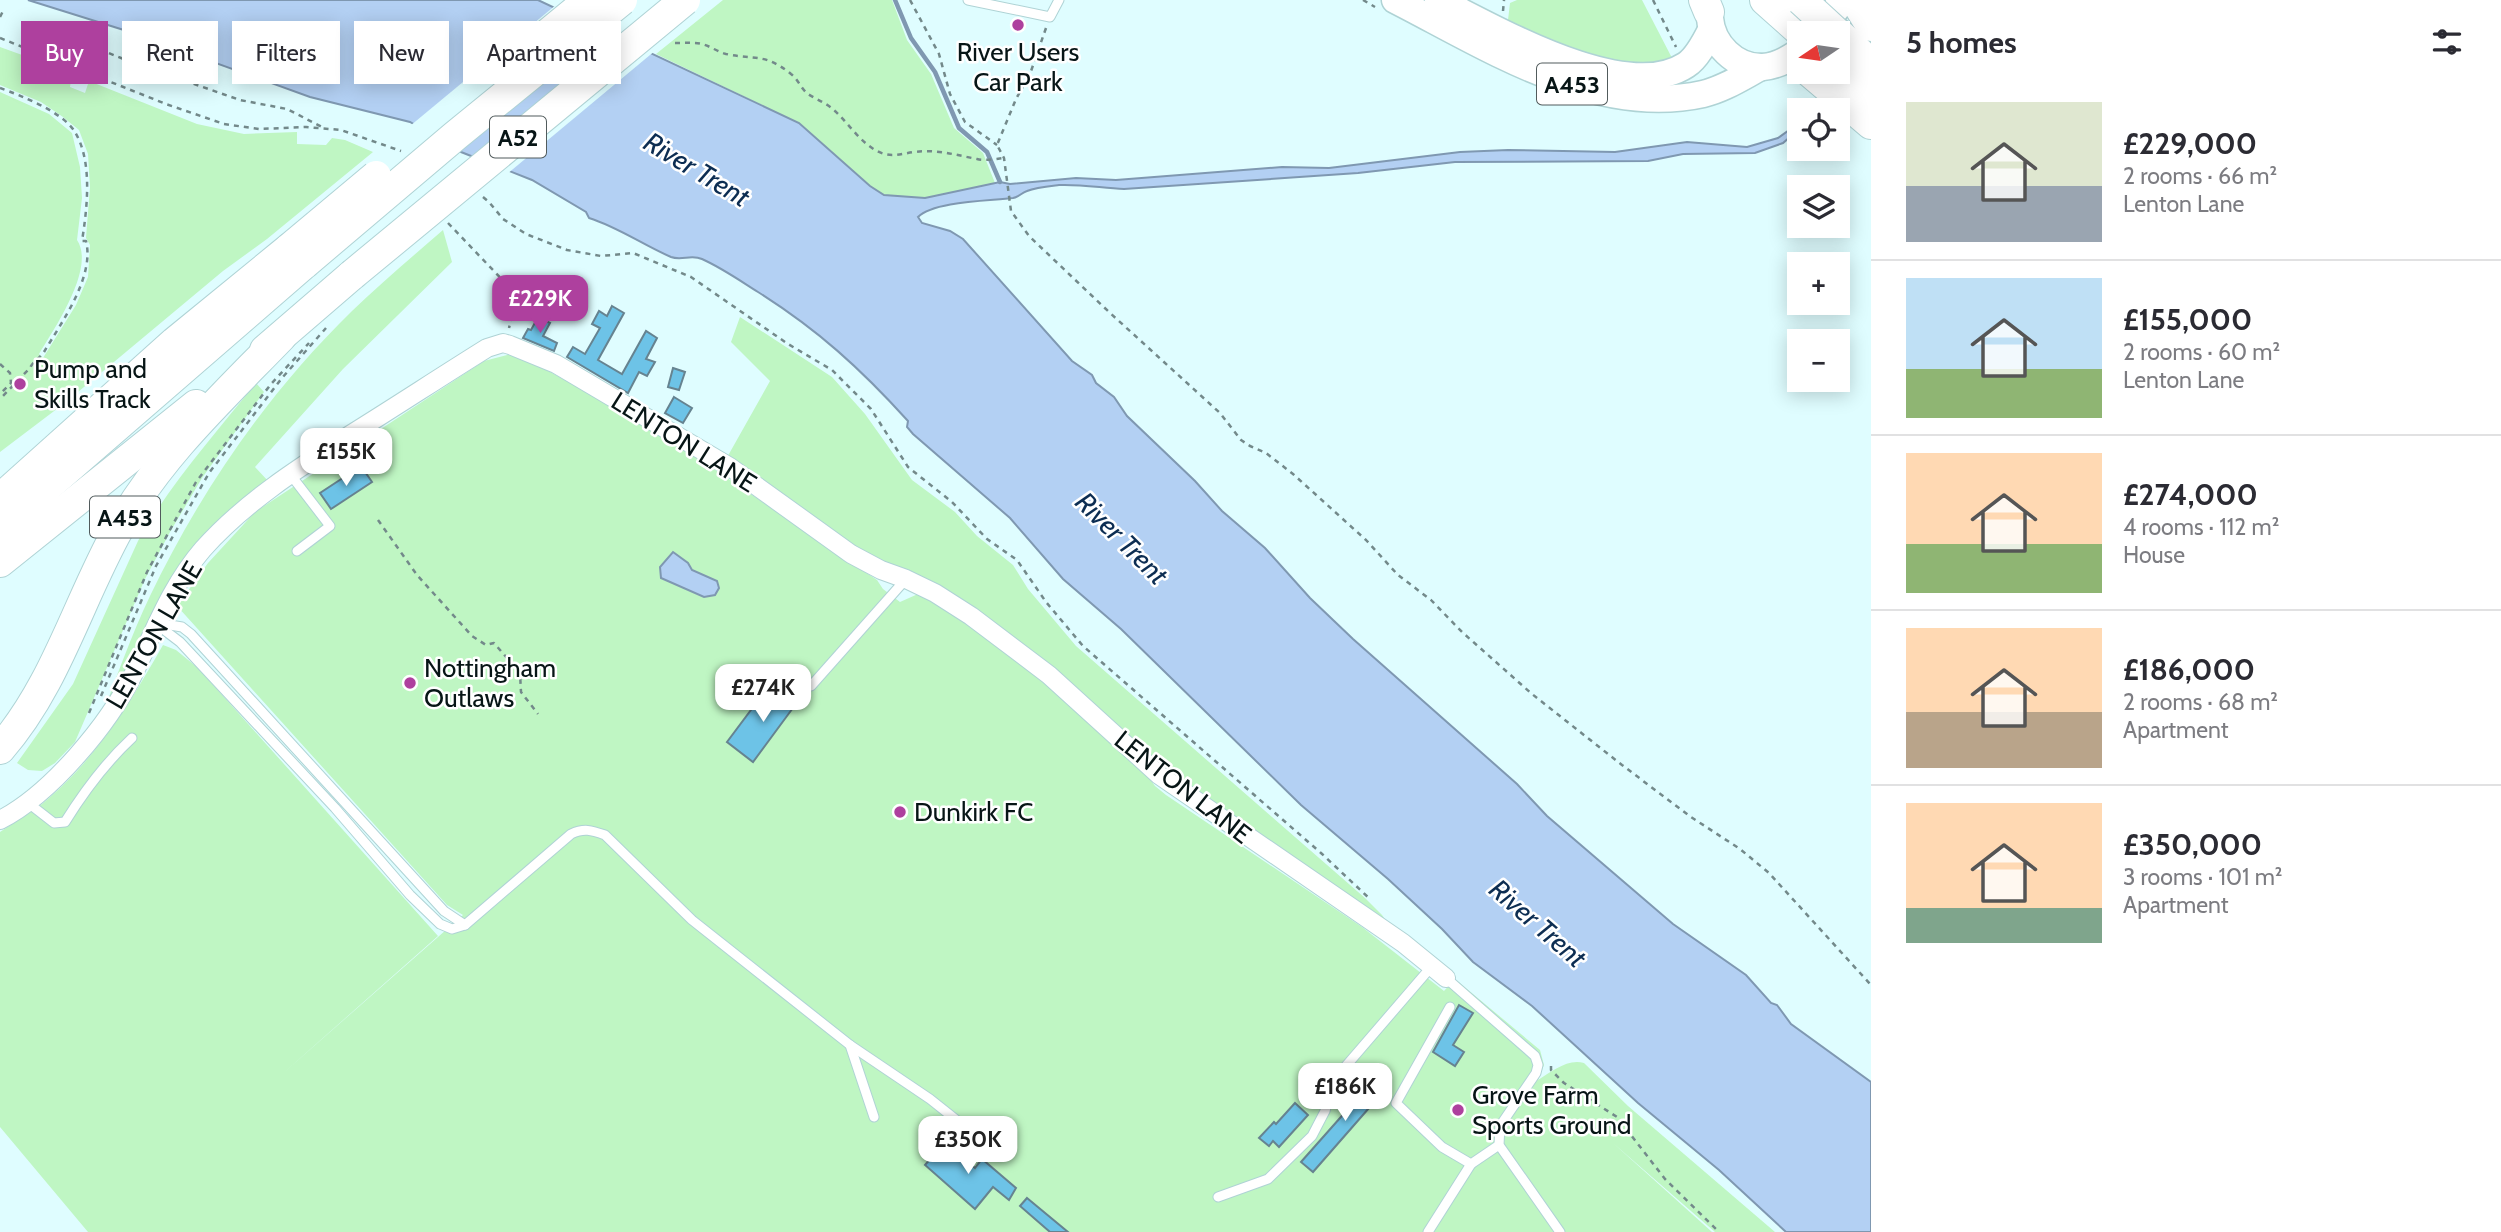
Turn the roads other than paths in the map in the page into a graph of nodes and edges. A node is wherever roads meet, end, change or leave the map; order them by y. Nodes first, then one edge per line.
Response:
1 (589, 0) edge
2 (622, 0) edge
3 (685, 0) edge
4 (968, 0) edge
5 (1059, 0) edge
6 (1395, 0) edge
7 (1438, 0) edge
8 (1765, 0) edge
9 (1801, 0) edge
10 (1840, 0) edge
11 (1855, 0) edge
12 (1709, 11) edge
13 (1824, 21) edge
14 (1827, 21) edge
15 (1871, 26) edge
16 (1787, 35) edge
17 (1850, 45) edge
18 (1787, 59) edge
19 (1871, 64) edge
20 (1761, 67) junction
21 (1850, 77) edge
22 (1830, 84) edge
23 (1871, 96) edge
24 (1871, 124) edge
25 (297, 256) junction
26 (281, 337) junction
27 (175, 342) junction
28 (0, 471) edge
29 (290, 474) junction
30 (0, 499) edge
31 (41, 530) junction
32 (0, 532) edge
33 (297, 551) dead end
34 (0, 562) edge
35 (0, 572) edge
36 (906, 579) junction
37 (155, 623) junction
38 (811, 686) dead end
39 (132, 738) dead end
40 (8, 739) edge
41 (27, 802) junction
42 (0, 820) edge
43 (465, 925) junction
44 (1432, 966) junction
45 (1446, 978) joint
46 (1450, 1007) dead end
47 (850, 1045) junction
48 (874, 1117) dead end
49 (1499, 1145) junction
50 (989, 1146) dead end
51 (1471, 1164) junction
52 (1218, 1197) dead end
53 (1428, 1232) edge
54 (1560, 1232) edge

1 - 25 highway, A52, bridge
2 - 25 highway, A52, bridge
3 - 26 highway, A52, bridge
4 - 5 lane
6 - 20 main road, A453
7 - 12 main road, A453
8 - 16 highway
9 - 13 highway, bridge
10 - 14 main road
11 - 15 highway
12 - 20 main road, A453
17 - 19 highway
18 - 20 main road, A453
21 - 23 highway
22 - 24 highway
25 - 27 highway, A52
25 - 32 highway, A52
26 - 31 highway, A52
26 - 40 highway, A453
27 - 28 highway
27 - 30 highway, A52
29 - 33 lane
29 - 36 street, LENTON LANE
29 - 37 street, LENTON LANE
31 - 34 highway, A52
31 - 35 highway
36 - 38 lane
36 - 44 street, LENTON LANE
37 - 41 street, LENTON LANE
37 - 43 lane
37 - 43 lane
39 - 41 lane
41 - 42 street, LENTON LANE
43 - 47 lane
44 - 45 street, LENTON LANE
44 - 52 lane
45 - 49 lane
46 - 51 lane
47 - 48 lane
47 - 50 lane
49 - 51 lane
49 - 54 lane
51 - 53 lane

